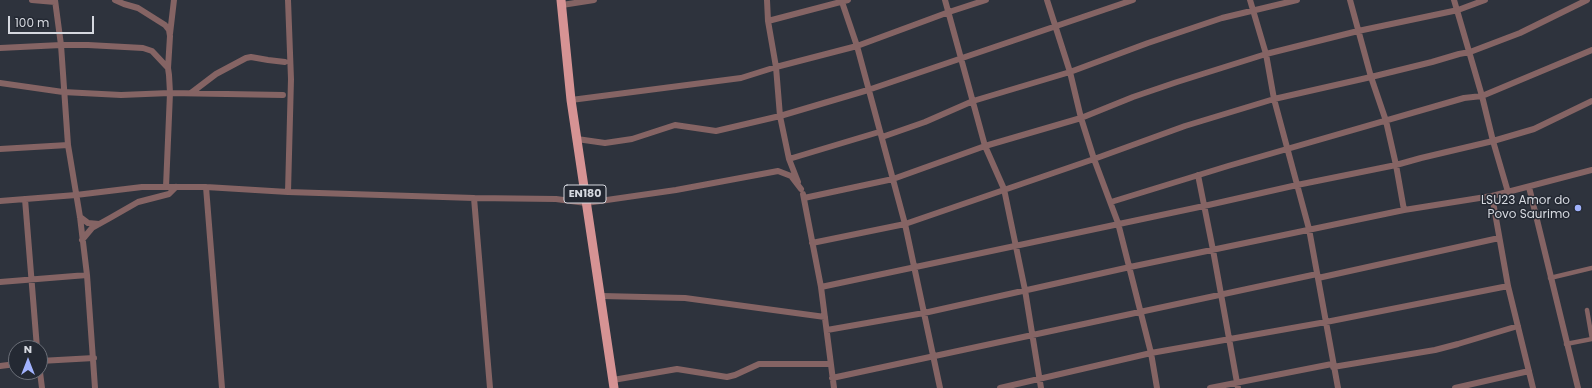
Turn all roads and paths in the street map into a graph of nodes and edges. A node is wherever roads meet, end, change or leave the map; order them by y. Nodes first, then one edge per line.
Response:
1 (32, 0) edge
2 (115, 0) edge
3 (174, 0) edge
4 (288, 0) edge
5 (594, 0) edge
6 (767, 0) edge
7 (945, 0) edge
8 (986, 0) edge
9 (1047, 0) edge
10 (1133, 0) edge
11 (1250, 0) edge
12 (1297, 0) edge
13 (1350, 0) edge
14 (1454, 0) edge
15 (1485, 0) edge
16 (1587, 0) edge
17 (55, 1) edge
18 (845, 1) edge
19 (561, 2) edge
20 (1253, 10) junction
21 (1458, 10) junction
22 (948, 12) junction
23 (768, 21) junction
24 (1055, 27) junction
25 (1358, 31) junction
26 (170, 36) junction
27 (61, 45) junction
28 (857, 46) junction
29 (0, 48) edge
30 (1592, 50) edge
31 (1470, 52) junction
32 (1266, 54) junction
33 (960, 58) junction
34 (286, 62) dead end
35 (776, 67) junction
36 (168, 68) junction
37 (1070, 72) junction
38 (1371, 77) junction
39 (0, 83) edge
40 (868, 90) junction
41 (63, 92) junction
42 (170, 93) junction
43 (190, 94) junction
44 (283, 95) dead end
45 (1482, 96) junction
46 (1274, 99) junction
47 (571, 100) junction
48 (973, 101) junction
49 (1592, 101) edge
50 (780, 116) junction
51 (1081, 118) junction
52 (1386, 121) junction
53 (880, 135) junction
54 (577, 139) junction
55 (1493, 141) junction
56 (68, 145) junction
57 (985, 146) junction
58 (0, 148) edge
59 (1288, 149) junction
60 (789, 159) junction
61 (1094, 160) junction
62 (1396, 165) junction
63 (1592, 170) edge
64 (1198, 175) junction
65 (893, 179) junction
66 (1297, 185) junction
67 (166, 187) junction
68 (176, 187) junction
69 (206, 187) junction
70 (1529, 187) junction
71 (801, 189) junction
72 (1004, 189) junction
73 (288, 192) junction
74 (1508, 192) junction
75 (76, 195) junction
76 (1492, 196) junction
77 (474, 198) junction
78 (804, 198) junction
79 (25, 199) junction
80 (0, 201) edge
81 (1111, 202) junction
82 (586, 203) junction
83 (1204, 206) junction
84 (1404, 210) junction
85 (80, 217) junction
86 (1118, 223) junction
87 (98, 224) junction
88 (905, 224) junction
89 (1309, 229) junction
90 (1499, 238) junction
91 (82, 240) junction
92 (812, 243) junction
93 (1015, 246) junction
94 (1213, 250) junction
95 (914, 267) junction
96 (1130, 267) junction
97 (1592, 268) edge
98 (87, 275) junction
99 (1318, 276) junction
100 (1550, 278) junction
101 (32, 280) junction
102 (0, 282) edge
103 (1508, 286) junction
104 (821, 287) junction
105 (1025, 290) junction
106 (1221, 294) junction
107 (602, 296) junction
108 (1586, 310) dead end
109 (1141, 312) junction
110 (924, 313) junction
111 (825, 317) junction
112 (1326, 322) junction
113 (1518, 326) junction
114 (827, 330) junction
115 (1033, 335) junction
116 (1230, 338) junction
117 (1592, 339) edge
118 (37, 340) edge
119 (1566, 344) junction
120 (1151, 353) junction
121 (934, 356) junction
122 (94, 358) junction
123 (48, 361) edge
124 (830, 364) junction
125 (1333, 365) junction
126 (1529, 371) junction
127 (832, 378) junction
128 (1040, 379) junction
129 (614, 384) edge
130 (1238, 385) edge
131 (95, 388) edge
132 (222, 388) edge
133 (490, 388) edge
134 (834, 388) edge
135 (940, 388) edge
136 (1000, 388) edge
137 (1041, 388) edge
138 (1157, 388) edge
139 (1210, 388) edge
140 (1338, 388) edge
141 (1455, 388) edge
142 (1532, 388) edge
143 (1578, 388) edge

1 - 17 street
2 - 26 street
3 - 26 street
4 - 73 street
5 - 19 street
6 - 23 street
7 - 22 street
8 - 22 street
9 - 24 street
10 - 24 street
11 - 20 street
12 - 20 street
13 - 25 street
14 - 21 street
15 - 21 street
16 - 31 street
17 - 27 street
18 - 23 street
18 - 28 street
19 - 47 main road, EN180
20 - 32 street
20 - 37 street
21 - 25 street
21 - 31 street
22 - 28 street
22 - 33 street
23 - 35 street
24 - 33 street
24 - 37 street
25 - 32 street
25 - 38 street
26 - 36 street
27 - 29 street
27 - 36 street
27 - 41 street
28 - 35 street
28 - 40 street
30 - 45 street
31 - 38 street
31 - 45 street
32 - 46 street
32 - 51 street
33 - 40 street
33 - 48 street
34 - 43 street
35 - 47 street
35 - 50 street
36 - 42 street
37 - 48 street
37 - 51 street
38 - 46 street
38 - 52 street
39 - 41 street
40 - 50 street
40 - 53 street
41 - 42 street
41 - 56 street
42 - 43 street
42 - 67 street
43 - 44 street
45 - 52 street
45 - 55 street
46 - 59 street
46 - 61 street
47 - 54 main road, EN180
48 - 53 street
48 - 57 street
49 - 55 street
50 - 54 street
50 - 60 street
51 - 57 street
51 - 61 street
52 - 59 street
52 - 62 street
53 - 60 street
53 - 65 street
54 - 82 main road, EN180
55 - 62 street
55 - 74 street
56 - 58 street
56 - 75 street
57 - 65 street
57 - 72 street
59 - 64 street
59 - 66 street
60 - 71 street
61 - 72 street
61 - 81 street
62 - 66 street
62 - 84 street
63 - 70 street
64 - 81 street
64 - 83 street
65 - 78 street
65 - 88 street
66 - 83 street
66 - 89 street
67 - 68 street
67 - 75 street
68 - 69 street
68 - 87 street
69 - 73 street
69 - 132 street
70 - 74 street
70 - 100 street
71 - 78 street
71 - 82 street
72 - 88 street
72 - 93 street
73 - 77 street
74 - 76 street
75 - 79 street
75 - 85 street
76 - 84 street
76 - 90 street
77 - 82 street
77 - 133 street
78 - 92 street
79 - 80 street
79 - 101 street
81 - 86 street
82 - 107 main road, EN180
83 - 86 street
83 - 94 street
84 - 89 street
85 - 87 street
85 - 91 street
86 - 93 street
86 - 96 street
87 - 91 street
88 - 92 street
88 - 95 street
89 - 94 street
89 - 99 street
90 - 99 street
90 - 103 street
91 - 98 street
92 - 104 street
93 - 95 street
93 - 105 street
94 - 96 street
94 - 106 street
95 - 104 street
95 - 110 street
96 - 105 street
96 - 109 street
97 - 100 street
98 - 101 street
98 - 122 street
99 - 106 street
99 - 112 street
100 - 119 street
101 - 102 street
101 - 118 street
103 - 112 street
103 - 113 street
104 - 111 street
105 - 110 street
105 - 115 street
106 - 109 street
106 - 116 street
107 - 111 street
107 - 129 main road, EN180
108 - 117 street
109 - 115 street
109 - 120 street
110 - 114 street
110 - 121 street
111 - 114 street
112 - 116 street
112 - 125 street
113 - 125 street
113 - 126 street
114 - 124 street
115 - 121 street
115 - 128 street
116 - 120 street
116 - 130 street
117 - 119 street
119 - 143 street
120 - 128 street
120 - 138 street
121 - 127 street
121 - 135 street
122 - 123 street
122 - 131 street
124 - 127 street
124 - 129 street
125 - 130 street
125 - 140 street
126 - 141 street
126 - 142 street
127 - 134 street
128 - 136 street
128 - 137 street
130 - 139 street

